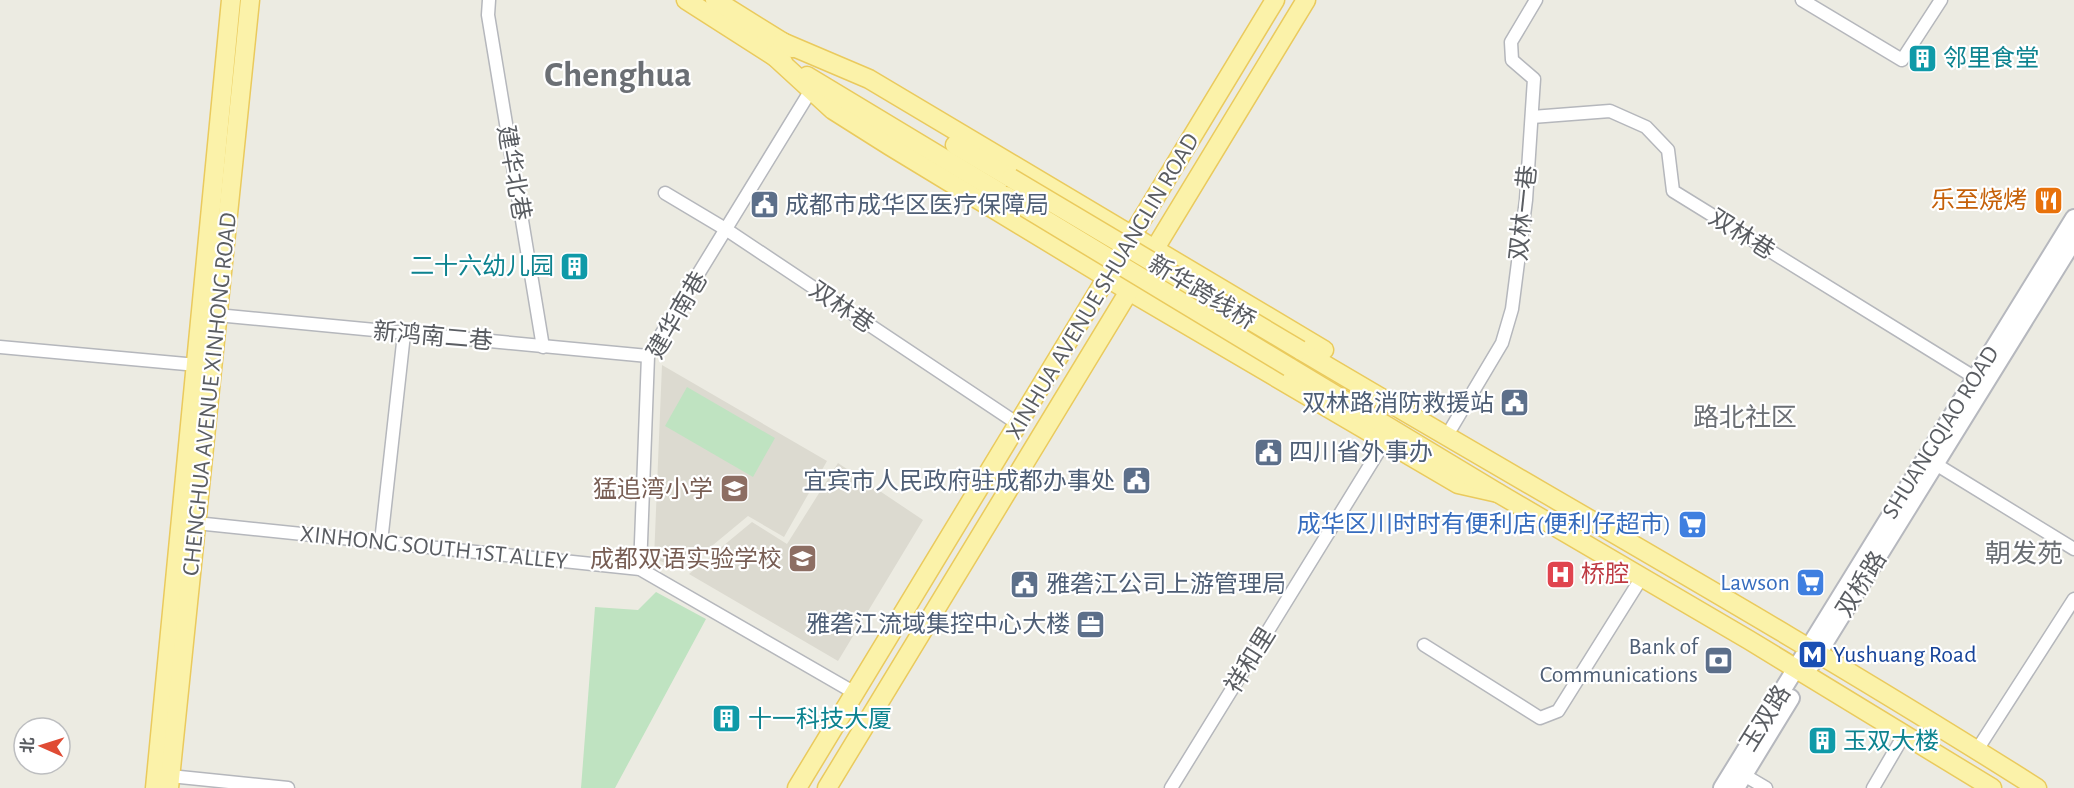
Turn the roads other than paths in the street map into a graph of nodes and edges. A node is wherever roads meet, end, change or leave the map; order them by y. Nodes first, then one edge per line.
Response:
1 (231, 0) edge
2 (250, 0) edge
3 (489, 0) edge
4 (686, 0) edge
5 (1275, 0) edge
6 (1306, 0) edge
7 (1536, 0) edge
8 (1802, 0) edge
9 (1941, 0) edge
10 (724, 2) edge
11 (777, 48) junction
12 (811, 90) junction
13 (1532, 117) junction
14 (665, 193) dead end
15 (2074, 218) edge
16 (727, 230) junction
17 (1132, 236) junction
18 (2074, 240) edge
19 (1155, 249) junction
20 (1107, 277) junction
21 (1129, 291) junction
22 (218, 315) junction
23 (404, 334) junction
24 (0, 347) edge
25 (543, 347) junction
26 (648, 357) junction
27 (197, 365) junction
28 (1974, 378) junction
29 (1018, 424) junction
30 (1452, 427) junction
31 (1385, 441) junction
32 (1930, 461) junction
33 (1509, 474) junction
34 (1498, 493) junction
35 (196, 523) junction
36 (381, 542) junction
37 (2074, 549) edge
38 (640, 568) junction
39 (1642, 577) junction
40 (2074, 599) edge
41 (1424, 645) dead end
42 (1813, 650) junction
43 (1801, 672) junction
44 (855, 693) junction
45 (1904, 735) junction
46 (1977, 750) junction
47 (1740, 781) edge
48 (170, 782) edge
49 (155, 788) edge
50 (288, 788) edge
51 (797, 788) edge
52 (827, 788) edge
53 (1171, 788) edge
54 (1722, 788) edge
55 (1766, 788) edge
56 (1873, 788) edge
57 (1992, 788) edge
58 (2037, 788) edge

1 - 27 main road, CHENGHUA AVENUE XINHONG ROAD
2 - 22 main road, CHENGHUA AVENUE XINHONG ROAD
3 - 25 street, 建华北巷
4 - 11 main road
5 - 17 main road, XINHUA AVENUE SHUANGLIN ROAD
6 - 19 main road, XINHUA AVENUE SHUANGLIN ROAD
7 - 13 street, 双林一巷
8 - 9 street
10 - 11 main road
11 - 12 main road
11 - 17 main road
11 - 33 main road, 新华跨线桥, bridge
11 - 34 main road, 新华跨线桥, bridge
12 - 16 street, 建华南巷
12 - 20 main road
13 - 28 street, 双林巷
13 - 30 street, 双林一巷
14 - 16 street, 双林巷
15 - 28 main road, SHUANGQIAO ROAD
16 - 26 street, 建华南巷
16 - 29 street, 双林巷
17 - 19 main road
17 - 20 main road, XINHUA AVENUE SHUANGLIN ROAD
18 - 32 main road, 双桥路
19 - 21 main road, XINHUA AVENUE SHUANGLIN ROAD
19 - 30 main road
20 - 21 main road
20 - 29 main road, XINHUA AVENUE SHUANGLIN ROAD
21 - 31 main road
21 - 52 main road, XINHUA AVENUE SHUANGLIN ROAD
22 - 23 street, 新鸿南二巷
22 - 35 main road, CHENGHUA AVENUE XINHONG ROAD
23 - 25 street, 新鸿南二巷
23 - 36 street
24 - 27 street
25 - 26 street, 新鸿南二巷
26 - 38 street, 建华南巷
27 - 49 main road, CHENGHUA AVENUE XINHONG ROAD
28 - 32 main road, SHUANGQIAO ROAD
29 - 44 main road, XINHUA AVENUE SHUANGLIN ROAD
30 - 33 main road
31 - 34 main road
31 - 53 street, 祥和里
32 - 37 street
32 - 42 main road, 双桥路
33 - 42 main road
34 - 39 main road, 新华跨线桥
35 - 36 street, XINHONG SOUTH 1ST ALLEY
35 - 48 main road, CHENGHUA AVENUE XINHONG ROAD
36 - 38 street, XINHONG SOUTH 1ST ALLEY
38 - 44 street, XINHONG SOUTH 1ST ALLEY
39 - 41 street
39 - 43 main road, 新华跨线桥
40 - 46 street
42 - 43 main road, 玉双路
42 - 46 main road
43 - 45 main road, 新华跨线桥
43 - 47 main road, 玉双路
43 - 54 main road, 玉双路
44 - 51 main road, XINHUA AVENUE SHUANGLIN ROAD
45 - 56 street
45 - 57 main road, 新华跨线桥
46 - 58 main road
47 - 55 street
48 - 50 street

